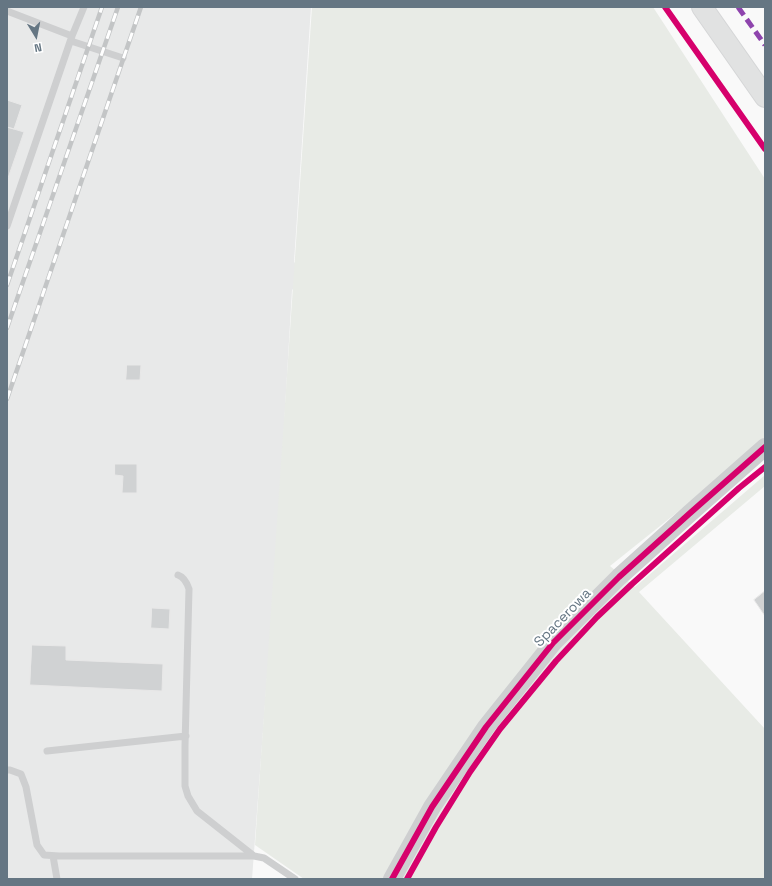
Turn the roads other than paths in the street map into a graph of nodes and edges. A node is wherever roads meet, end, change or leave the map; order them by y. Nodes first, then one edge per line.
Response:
1 (84, 7) edge
2 (702, 7) edge
3 (7, 11) edge
4 (72, 38) junction
5 (123, 58) dead end
6 (765, 97) edge
7 (7, 226) edge
8 (765, 447) edge
9 (178, 575) dead end
10 (186, 736) junction
11 (47, 751) dead end
12 (7, 770) edge
13 (53, 856) junction
14 (254, 856) junction
15 (57, 879) edge
16 (294, 879) edge
17 (392, 879) edge

1 - 4 lane
2 - 6 main road
3 - 4 lane
4 - 5 lane
4 - 7 lane
8 - 17 street, Spacerowa
9 - 10 lane
10 - 11 lane
10 - 14 lane
12 - 13 lane
13 - 14 lane
13 - 15 lane
14 - 16 lane

